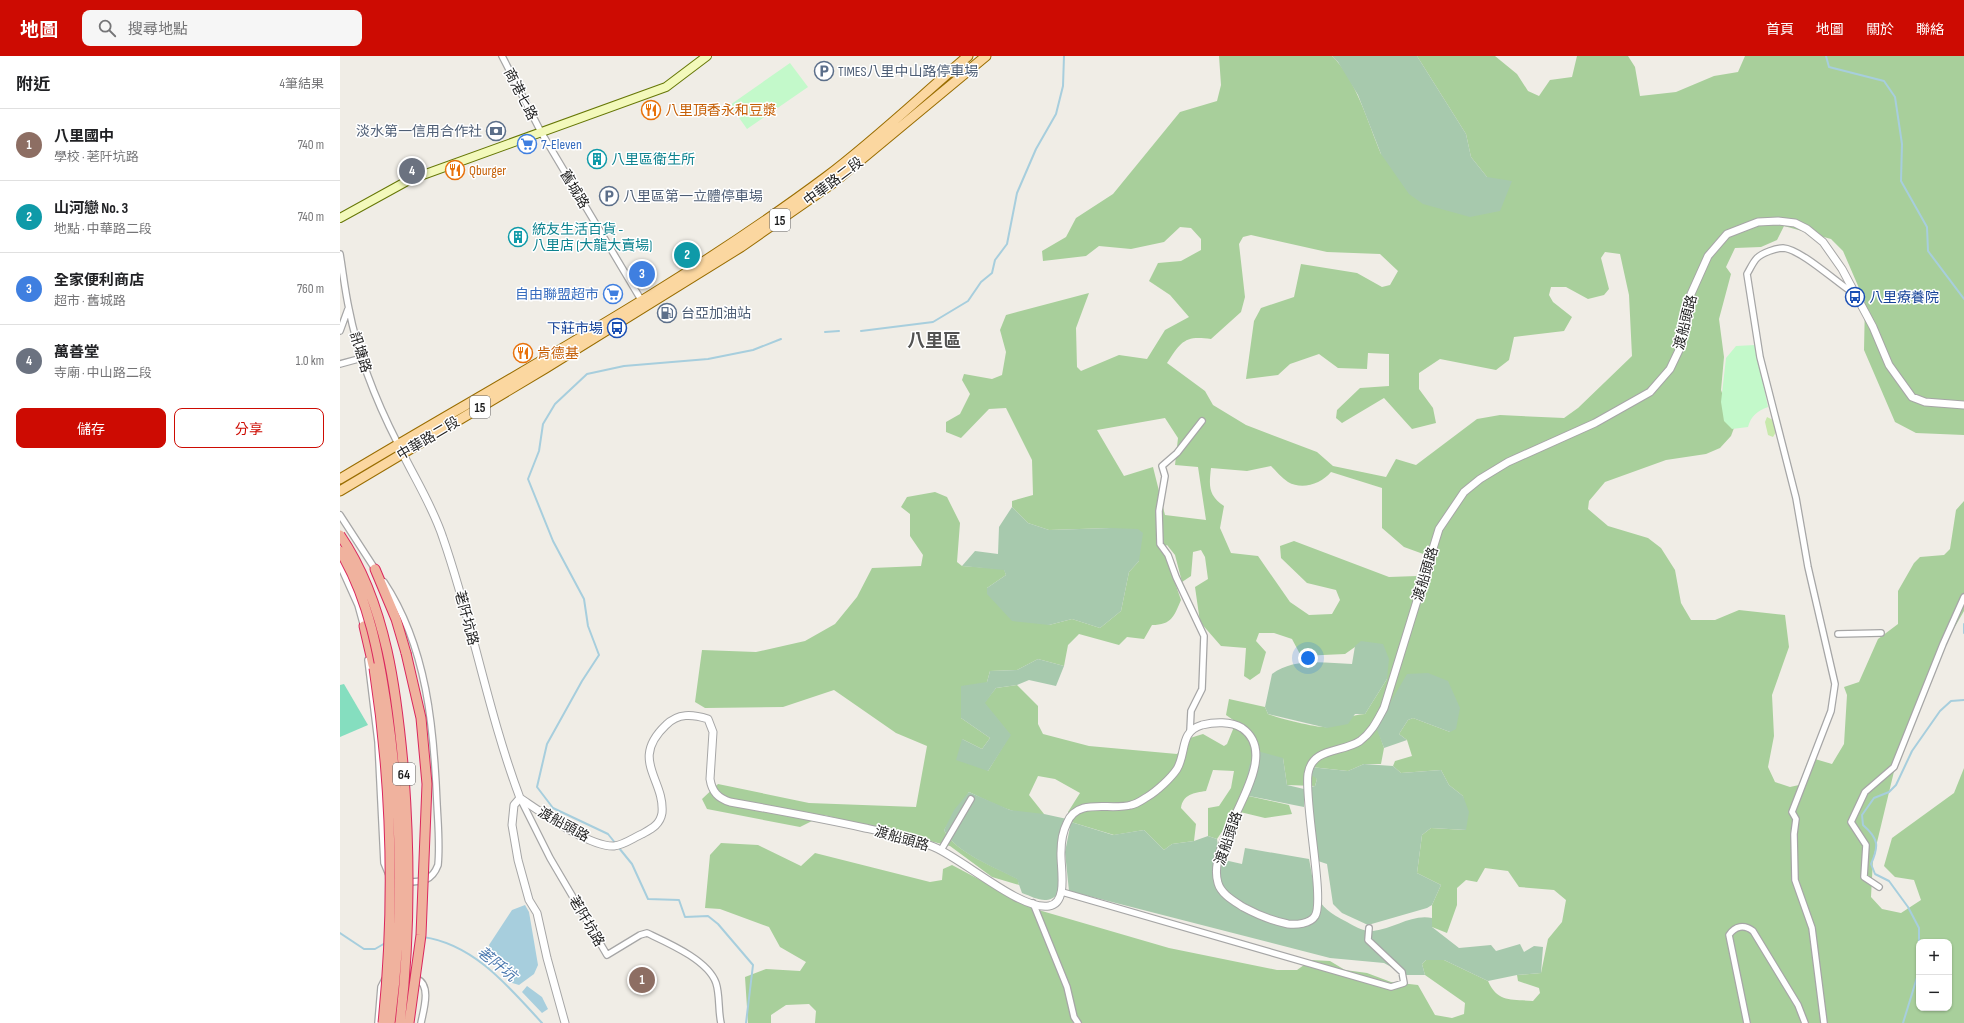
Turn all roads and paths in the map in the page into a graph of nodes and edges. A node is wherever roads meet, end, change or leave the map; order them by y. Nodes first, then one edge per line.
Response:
1 (502, 56) edge
2 (707, 56) edge
3 (968, 56) edge
4 (986, 56) edge
5 (541, 132) junction
6 (340, 218) edge
7 (340, 254) edge
8 (1857, 295) junction
9 (643, 303) junction
10 (348, 308) junction
11 (340, 331) edge
12 (362, 358) junction
13 (340, 364) edge
14 (1964, 405) edge
15 (1202, 421) dead end
16 (398, 444) junction
17 (403, 453) junction
18 (340, 479) edge
19 (340, 491) edge
20 (340, 515) edge
21 (340, 535) edge
22 (340, 551) edge
23 (340, 565) edge
24 (375, 569) junction
25 (1964, 597) edge
26 (364, 626) junction
27 (1881, 633) dead end
28 (1838, 634) dead end
29 (1190, 731) junction
30 (520, 798) junction
31 (970, 800) dead end
32 (940, 850) junction
33 (404, 882) junction
34 (1879, 887) dead end
35 (1062, 892) junction
36 (1033, 903) junction
37 (1369, 928) dead end
38 (400, 975) junction
39 (378, 1023) edge
40 (383, 1023) edge
41 (390, 1023) edge
42 (400, 1023) edge
43 (410, 1023) edge
44 (421, 1023) edge
45 (565, 1023) edge
46 (721, 1023) edge
47 (1078, 1023) edge
48 (1747, 1023) edge
49 (1805, 1023) edge
50 (1824, 1023) edge

1 - 5 street, 商港七路
2 - 5 main road
3 - 9 main road, 中華路二段 / 15
4 - 9 main road, 中華路二段 / 15
5 - 6 main road
5 - 9 street, 舊城路
7 - 10 street, 訊塘路
8 - 14 street, 渡船頭路
8 - 29 street, 渡船頭路
8 - 50 street
9 - 16 main road, 中華路二段 / 15
9 - 17 main road, 中華路二段 / 15
10 - 11 street
10 - 12 street, 訊塘路
12 - 13 street
12 - 16 street, 訊塘路
15 - 29 street
16 - 17 street, 荖阡坑路
16 - 18 main road, 中華路二段 / 15
17 - 19 main road, 中華路二段 / 15
17 - 30 street, 荖阡坑路
20 - 24 street
21 - 42 highway, 64, bridge
22 - 41 highway, 64, bridge
23 - 26 street
24 - 33 street
24 - 43 highway, bridge
25 - 34 street
26 - 33 street
26 - 40 highway, bridge
27 - 28 street
29 - 35 street
30 - 32 street, 渡船頭路
30 - 45 street
30 - 46 street, 荖阡坑路
31 - 32 street
32 - 36 street, 渡船頭路
33 - 38 street
35 - 36 street, 渡船頭路
35 - 37 street
36 - 47 street
38 - 39 street
38 - 44 street
48 - 49 street

